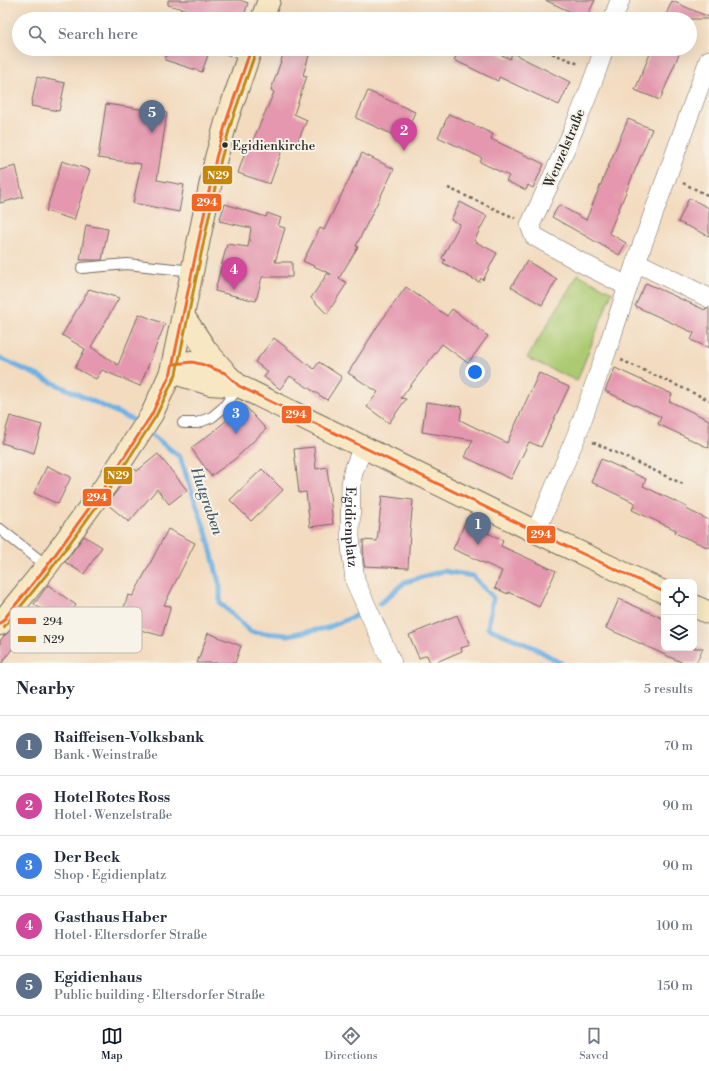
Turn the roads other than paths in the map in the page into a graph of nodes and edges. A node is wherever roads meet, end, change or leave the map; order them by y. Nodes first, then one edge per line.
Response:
1 (269, 0) edge
2 (620, 0) edge
3 (265, 12) edge
4 (616, 12) edge
5 (248, 56) edge
6 (602, 56) edge
7 (709, 60) edge
8 (636, 262) junction
9 (82, 268) dead end
10 (193, 270) junction
11 (627, 286) junction
12 (709, 298) edge
13 (184, 317) junction
14 (173, 368) junction
15 (232, 380) junction
16 (183, 423) dead end
17 (363, 447) junction
18 (0, 529) edge
19 (536, 532) junction
20 (46, 566) junction
21 (661, 591) edge
22 (13, 607) edge
23 (697, 607) edge
24 (10, 611) edge
25 (709, 613) edge
26 (0, 624) edge
27 (392, 663) edge

1 - 3 main road
2 - 4 street
5 - 10 main road
6 - 11 street, Wenzelstraße
7 - 8 street
8 - 11 street
8 - 12 street
9 - 10 lane
10 - 13 main road
11 - 19 street
13 - 14 main road
13 - 15 main road
14 - 15 main road
14 - 20 main road
15 - 16 lane
15 - 17 main road
17 - 19 main road
17 - 27 street, Egidienplatz
18 - 20 lane
19 - 21 main road
20 - 22 main road
23 - 25 main road
24 - 26 main road

